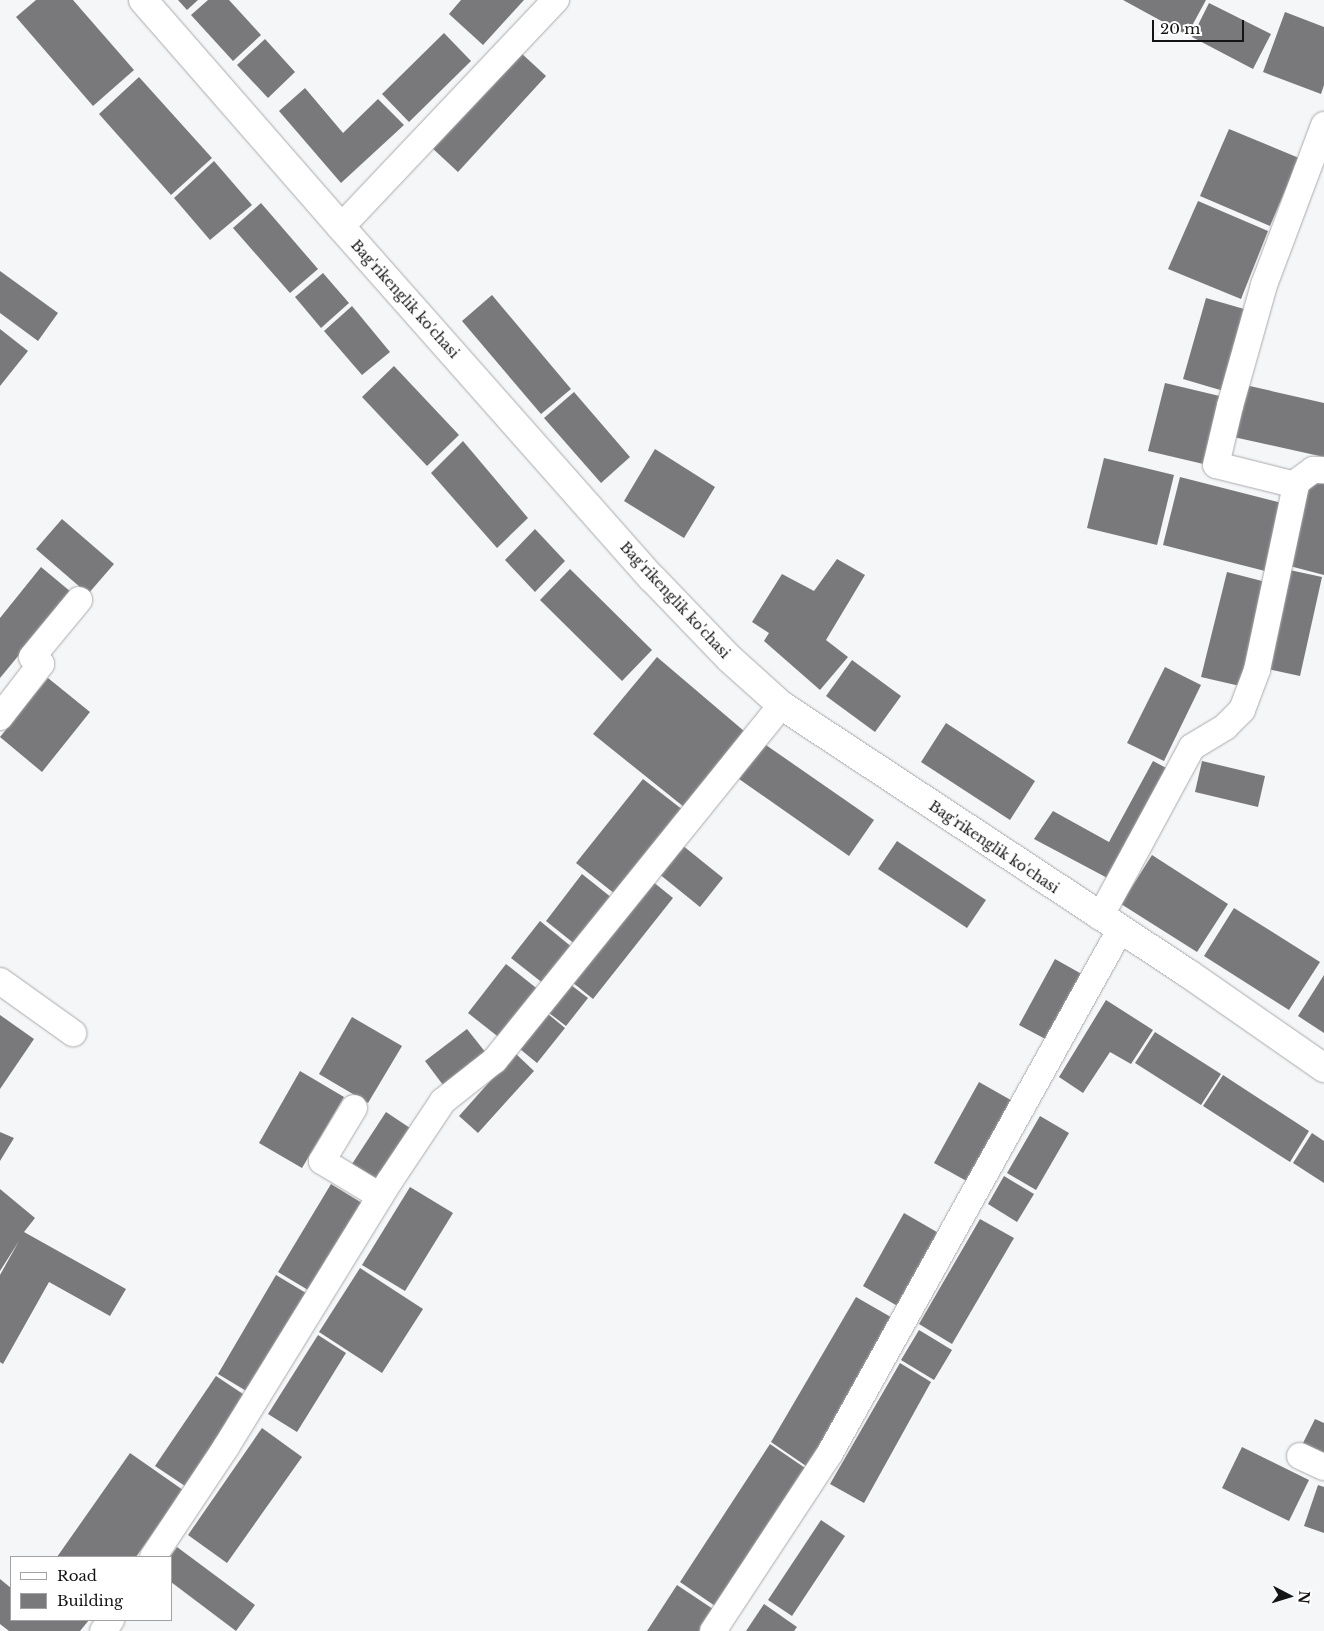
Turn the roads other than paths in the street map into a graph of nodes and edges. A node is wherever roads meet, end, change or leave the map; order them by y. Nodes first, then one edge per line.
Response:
1 (144, 0) edge
2 (556, 0) edge
3 (1324, 125) edge
4 (341, 227) junction
5 (1324, 470) edge
6 (1296, 485) junction
7 (79, 600) dead end
8 (781, 705) junction
9 (0, 717) edge
10 (1110, 923) junction
11 (0, 981) edge
12 (73, 1033) dead end
13 (1324, 1068) edge
14 (354, 1108) dead end
15 (380, 1196) junction
16 (1300, 1456) dead end
17 (1324, 1467) edge
18 (154, 1556) edge
19 (713, 1631) edge

1 - 4 main road, Bag'rikenglik ko'chasi
2 - 4 street
3 - 6 street
4 - 8 main road, Bag'rikenglik ko'chasi
5 - 6 street
6 - 10 street
7 - 9 street
8 - 10 main road, Bag'rikenglik ko'chasi
8 - 15 street
10 - 13 main road, Bag'rikenglik ko'chasi
10 - 19 street
11 - 12 street
14 - 15 street
15 - 18 street
16 - 17 street

